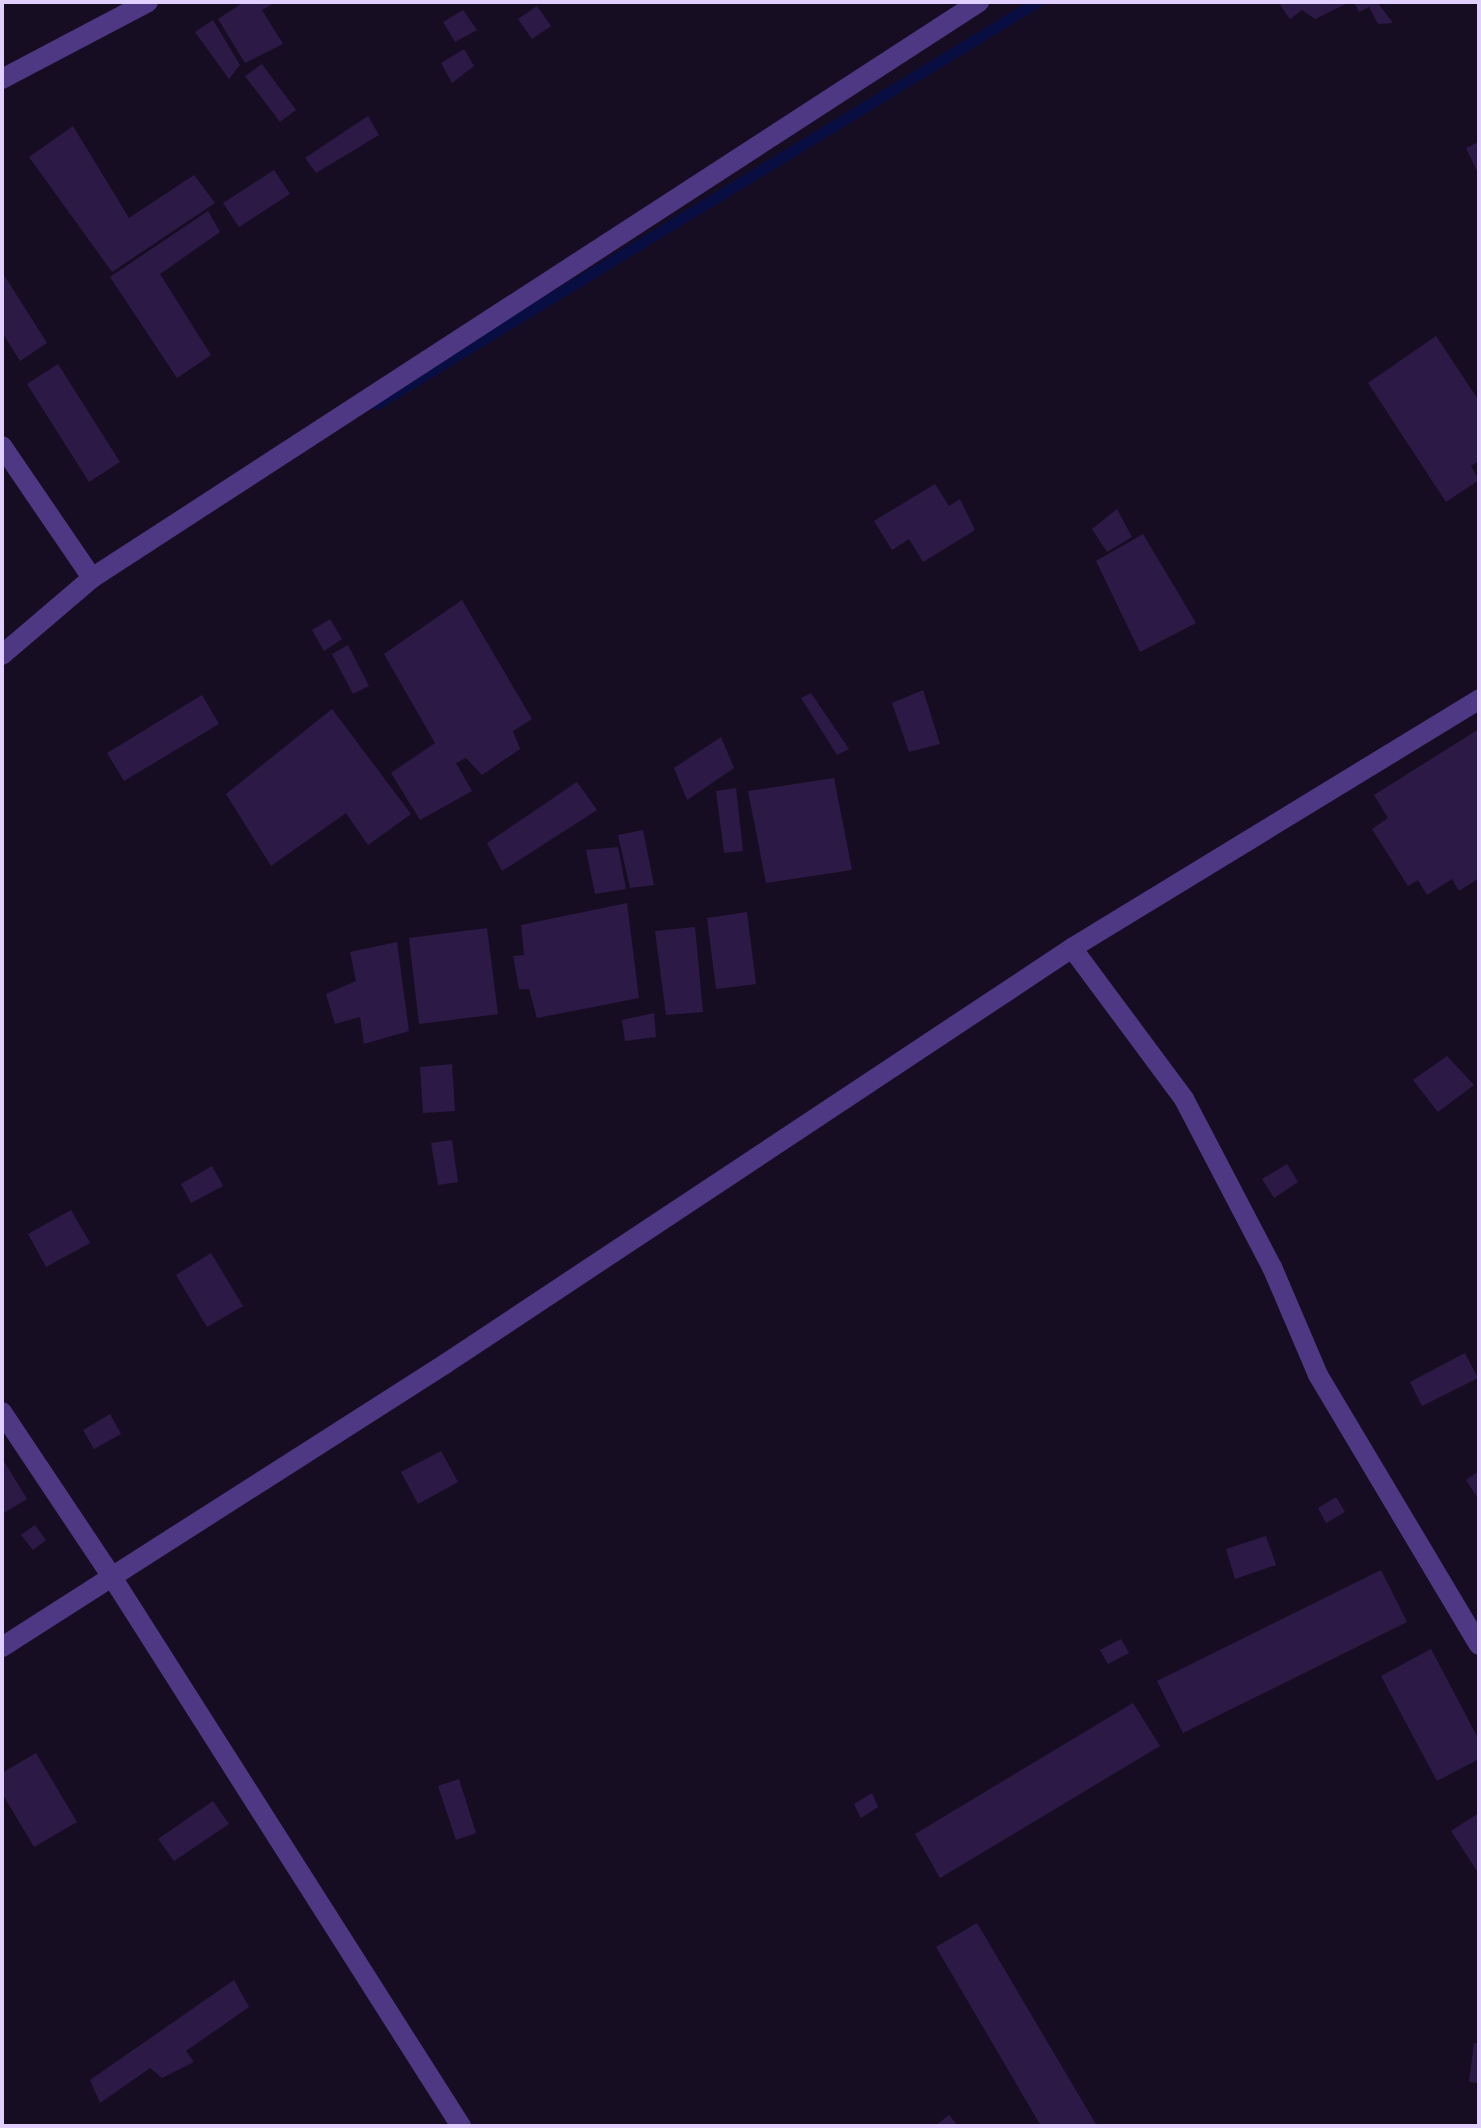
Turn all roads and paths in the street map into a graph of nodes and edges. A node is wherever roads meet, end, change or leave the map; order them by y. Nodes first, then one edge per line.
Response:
1 (148, 2) edge
2 (979, 2) edge
3 (2, 79) edge
4 (2, 446) edge
5 (92, 578) junction
6 (2, 655) edge
7 (1479, 700) edge
8 (1072, 948) junction
9 (2, 1412) edge
10 (112, 1577) junction
11 (1479, 1645) edge
12 (2, 1647) edge
13 (461, 2126) edge

1 - 3 street
2 - 5 street
4 - 5 street
5 - 6 street
7 - 8 street
8 - 10 street
8 - 11 street
9 - 10 street
10 - 12 street
10 - 13 street

